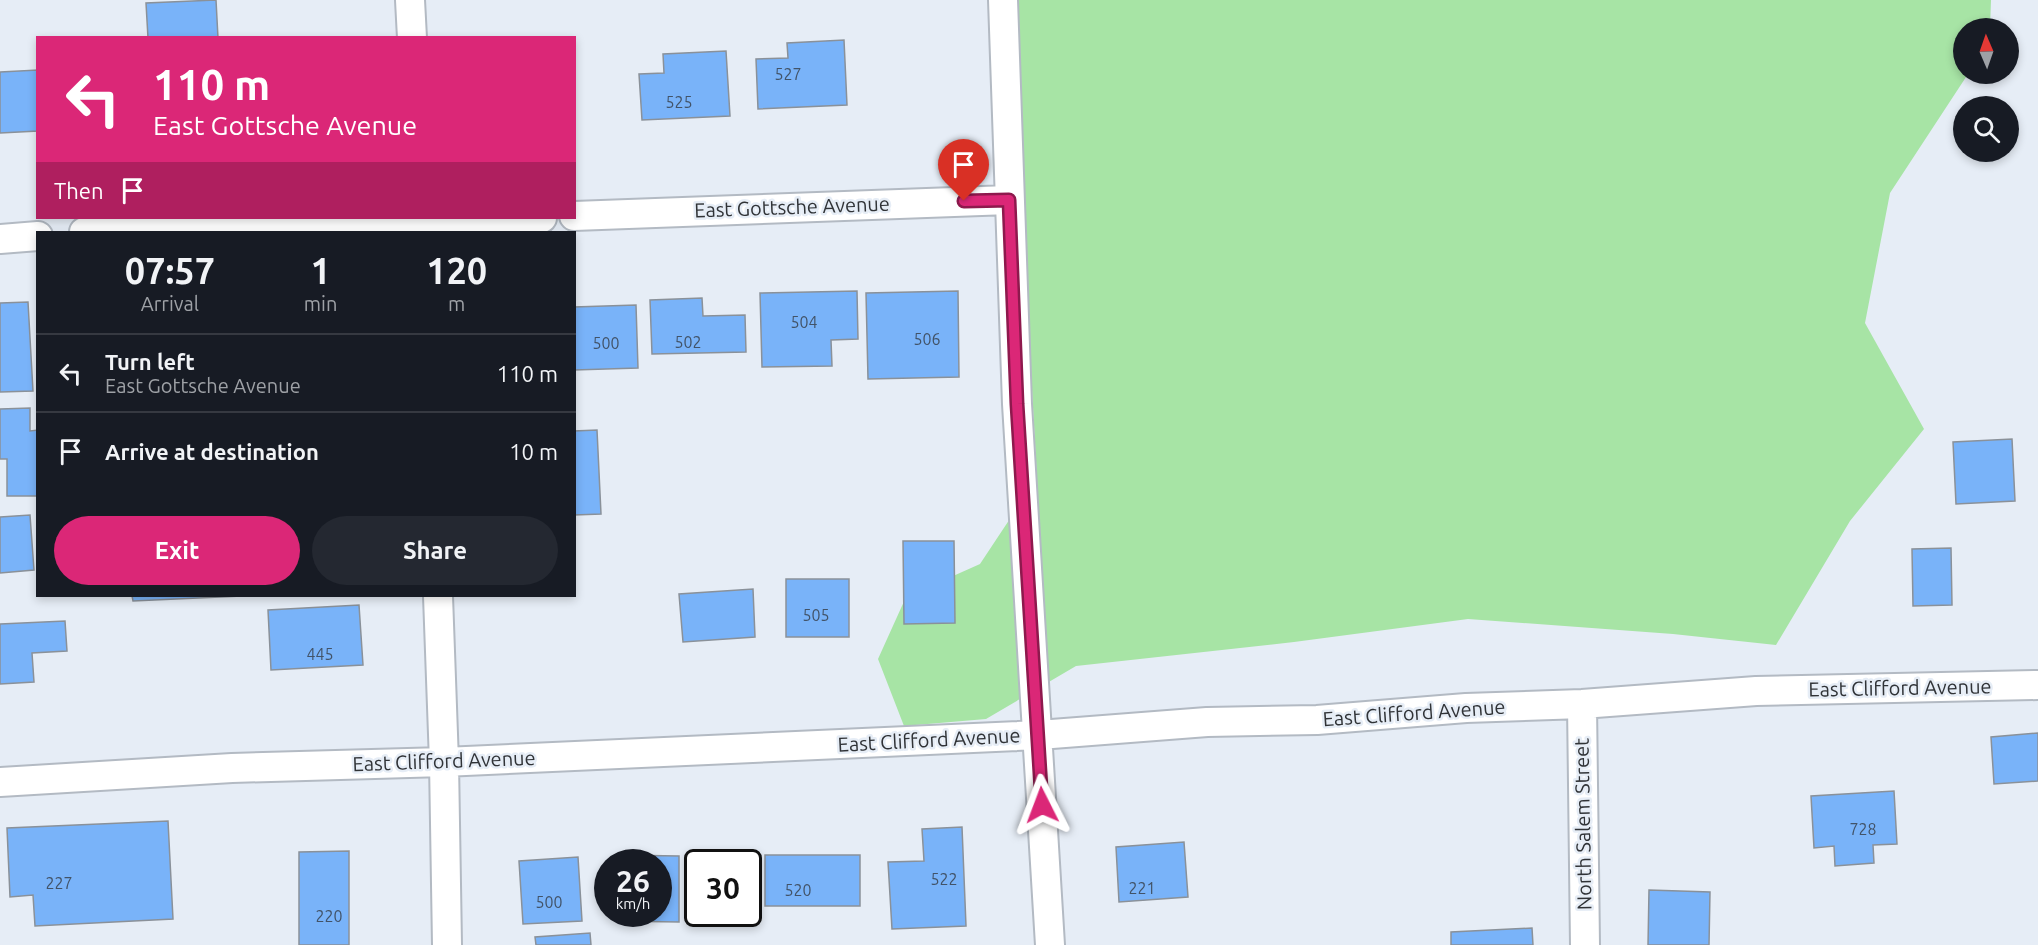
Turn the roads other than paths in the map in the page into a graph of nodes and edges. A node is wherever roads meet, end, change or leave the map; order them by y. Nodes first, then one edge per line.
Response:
1 (410, 0) edge
2 (1002, 0) edge
3 (412, 36) edge
4 (1009, 200) junction
5 (576, 216) edge
6 (522, 219) edge
7 (420, 224) edge
8 (97, 231) edge
9 (36, 236) edge
10 (0, 239) edge
11 (438, 597) edge
12 (2038, 685) edge
13 (1582, 704) junction
14 (1039, 735) junction
15 (444, 762) junction
16 (0, 782) edge
17 (447, 945) edge
18 (1050, 945) edge
19 (1585, 945) edge

1 - 3 street
2 - 4 street
4 - 5 street, East Gottsche Avenue
4 - 14 street
6 - 7 street
7 - 8 street
9 - 10 street
11 - 15 street
12 - 13 street, East Clifford Avenue
13 - 14 street, East Clifford Avenue
13 - 19 street, North Salem Street
14 - 15 street, East Clifford Avenue
14 - 18 street
15 - 16 street, East Clifford Avenue
15 - 17 street

